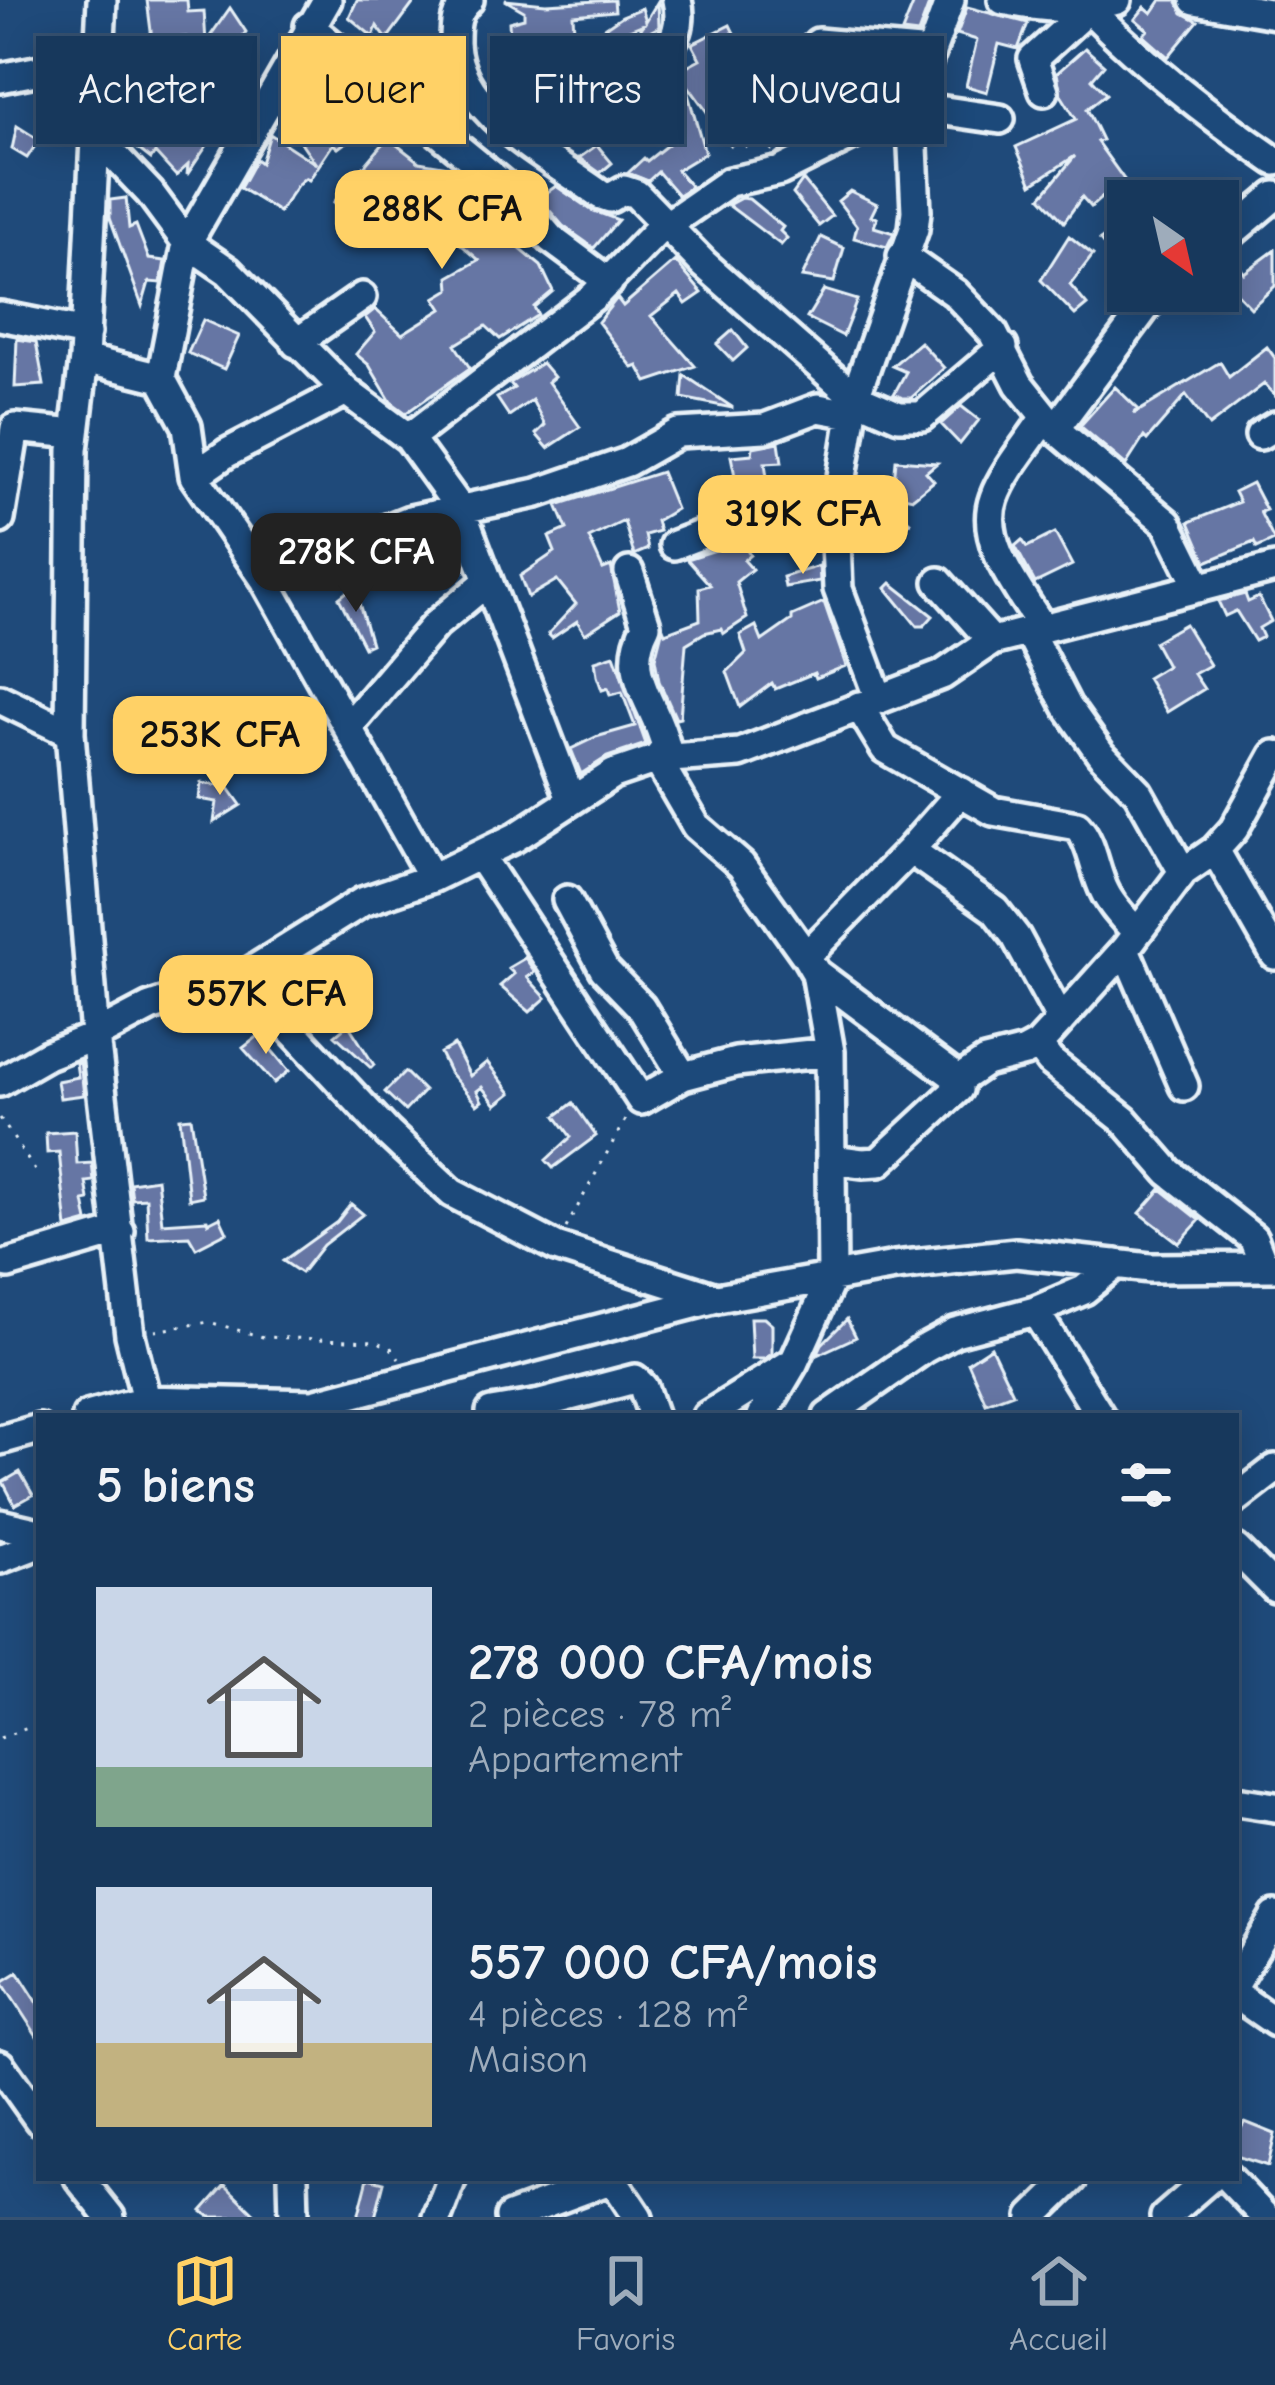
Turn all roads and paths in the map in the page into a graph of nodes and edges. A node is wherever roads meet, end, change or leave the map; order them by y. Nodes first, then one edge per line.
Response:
1 (103, 0) edge
2 (327, 0) edge
3 (469, 0) edge
4 (677, 0) edge
5 (950, 0) edge
6 (1003, 0) edge
7 (1195, 0) edge
8 (1096, 3) edge
9 (1274, 9) edge
10 (309, 26) junction
11 (101, 36) edge
12 (676, 36) edge
13 (937, 36) edge
14 (36, 75) edge
15 (0, 78) edge
16 (1044, 91) dead end
17 (944, 111) edge
18 (257, 118) edge
19 (1000, 119) dead end
20 (93, 144) edge
21 (103, 144) edge
22 (242, 144) edge
23 (834, 144) edge
24 (913, 144) edge
25 (1274, 159) edge
26 (1275, 196) edge
27 (665, 226) junction
28 (1239, 226) edge
29 (188, 243) junction
30 (902, 256) junction
31 (609, 281) junction
32 (362, 297) dead end
33 (1141, 312) edge
34 (0, 316) edge
35 (296, 343) junction
36 (85, 346) junction
37 (1003, 347) junction
38 (160, 378) junction
39 (346, 391) junction
40 (853, 406) junction
41 (1050, 423) junction
42 (7, 427) edge
43 (75, 434) junction
44 (409, 438) junction
45 (194, 476) junction
46 (836, 507) junction
47 (461, 510) junction
48 (0, 519) edge
49 (674, 545) dead end
50 (1275, 568) edge
51 (629, 572) dead end
52 (264, 578) junction
53 (488, 581) junction
54 (939, 582) dead end
55 (1199, 588) junction
56 (1035, 630) junction
57 (992, 641) junction
58 (0, 699) edge
59 (869, 702) junction
60 (348, 727) junction
61 (70, 733) junction
62 (1275, 755) edge
63 (657, 759) junction
64 (961, 792) junction
65 (571, 799) junction
66 (910, 850) junction
67 (1215, 850) junction
68 (480, 856) junction
69 (1183, 872) junction
70 (432, 878) junction
71 (568, 900) dead end
72 (1131, 941) junction
73 (1275, 955) edge
74 (811, 965) junction
75 (242, 977) junction
76 (1061, 1020) junction
77 (95, 1036) junction
78 (1038, 1045) junction
79 (830, 1052) junction
80 (683, 1076) junction
81 (957, 1081) junction
82 (0, 1082) edge
83 (1184, 1085) dead end
84 (641, 1100) junction
85 (0, 1118) edge
86 (832, 1159) junction
87 (36, 1172) dead end
88 (1264, 1230) edge
89 (120, 1231) junction
90 (556, 1247) junction
91 (8, 1264) dead end
92 (1116, 1264) junction
93 (1270, 1267) edge
94 (832, 1278) junction
95 (717, 1298) junction
96 (1035, 1311) junction
97 (130, 1335) junction
98 (794, 1362) junction
99 (416, 1378) junction
100 (148, 1408) edge
101 (491, 1412) dead end
102 (110, 1413) edge
103 (652, 1413) edge
104 (712, 1413) edge
105 (764, 1413) edge
106 (832, 1413) edge
107 (1098, 1413) edge
108 (36, 1431) edge
109 (0, 1440) edge
110 (1275, 1469) edge
111 (1239, 1496) edge
112 (0, 1524) edge
113 (36, 1532) edge
114 (36, 1545) edge
115 (1239, 1552) edge
116 (0, 1559) edge
117 (1275, 1588) edge
118 (36, 1725) edge
119 (0, 1738) edge
120 (1239, 1801) edge
121 (1275, 1807) edge
122 (1275, 1916) edge
123 (1239, 1976) edge
124 (1239, 1996) edge
125 (1275, 2022) edge
126 (0, 2065) edge
127 (9, 2095) edge
128 (36, 2118) edge
129 (81, 2181) edge
130 (293, 2181) edge
131 (451, 2181) edge
132 (604, 2181) edge
133 (614, 2181) edge
134 (1071, 2181) edge
135 (1207, 2181) edge
136 (1231, 2181) edge
137 (1046, 2212) edge
138 (107, 2216) edge
139 (294, 2217) edge
140 (437, 2217) edge
141 (510, 2217) edge
142 (638, 2217) edge
143 (1165, 2217) edge
144 (1265, 2217) edge

1 - 11 street
2 - 10 street
3 - 27 street
4 - 12 street
5 - 13 street
6 - 8 street
7 - 9 street
8 - 16 street
8 - 25 street
10 - 18 street
10 - 31 street
14 - 15 street
17 - 19 street
20 - 36 street
21 - 29 street
22 - 29 street
23 - 27 street
24 - 30 street
26 - 28 street
27 - 31 street
27 - 40 street
29 - 35 street
29 - 38 street
30 - 37 street
30 - 40 street
31 - 44 street
32 - 35 street
33 - 41 street
34 - 36 street
35 - 39 street
36 - 38 street
36 - 43 street
37 - 40 street
37 - 41 street
38 - 45 street
39 - 44 street
39 - 45 street
40 - 46 street
40 - 47 street
41 - 55 street
41 - 56 street
42 - 43 street
42 - 48 street
43 - 61 street
44 - 47 street
45 - 52 street
46 - 49 street
46 - 59 street
47 - 52 street
47 - 53 street
50 - 55 street
51 - 63 street
52 - 60 street
53 - 60 street
53 - 65 street
54 - 57 street
55 - 56 street
56 - 57 street
56 - 69 street
57 - 59 street
58 - 61 street
59 - 63 street
59 - 64 street
60 - 70 street
61 - 77 street
62 - 67 street
63 - 65 street
63 - 74 street
64 - 66 street
64 - 72 street
65 - 68 street
66 - 74 street
66 - 76 street
67 - 69 street
67 - 73 street
68 - 70 street
68 - 84 street
69 - 72 street
70 - 75 street
71 - 80 street
72 - 76 street
72 - 83 street
74 - 79 street
74 - 81 street
75 - 77 street
75 - 90 street
76 - 78 street
77 - 82 street
77 - 89 street
78 - 81 street
78 - 88 street
79 - 80 street
79 - 86 street
80 - 84 street
81 - 86 street
84 - 90 path
85 - 87 path
86 - 94 street
88 - 93 street
89 - 91 street
89 - 97 street
90 - 95 street
92 - 93 street
92 - 94 street
92 - 96 street
94 - 95 street
94 - 98 street
95 - 99 street
96 - 106 street
96 - 107 street
97 - 99 path
97 - 100 street
98 - 104 street
98 - 105 street
99 - 100 street
100 - 102 street
101 - 103 street
108 - 109 street
110 - 111 street
112 - 113 street
114 - 116 street
115 - 117 street
118 - 119 path
120 - 121 street
122 - 123 street
124 - 125 street
126 - 127 street
127 - 128 street
129 - 138 street
130 - 139 street
131 - 140 street
132 - 141 street
133 - 142 street
134 - 137 street
135 - 143 street
136 - 144 street

